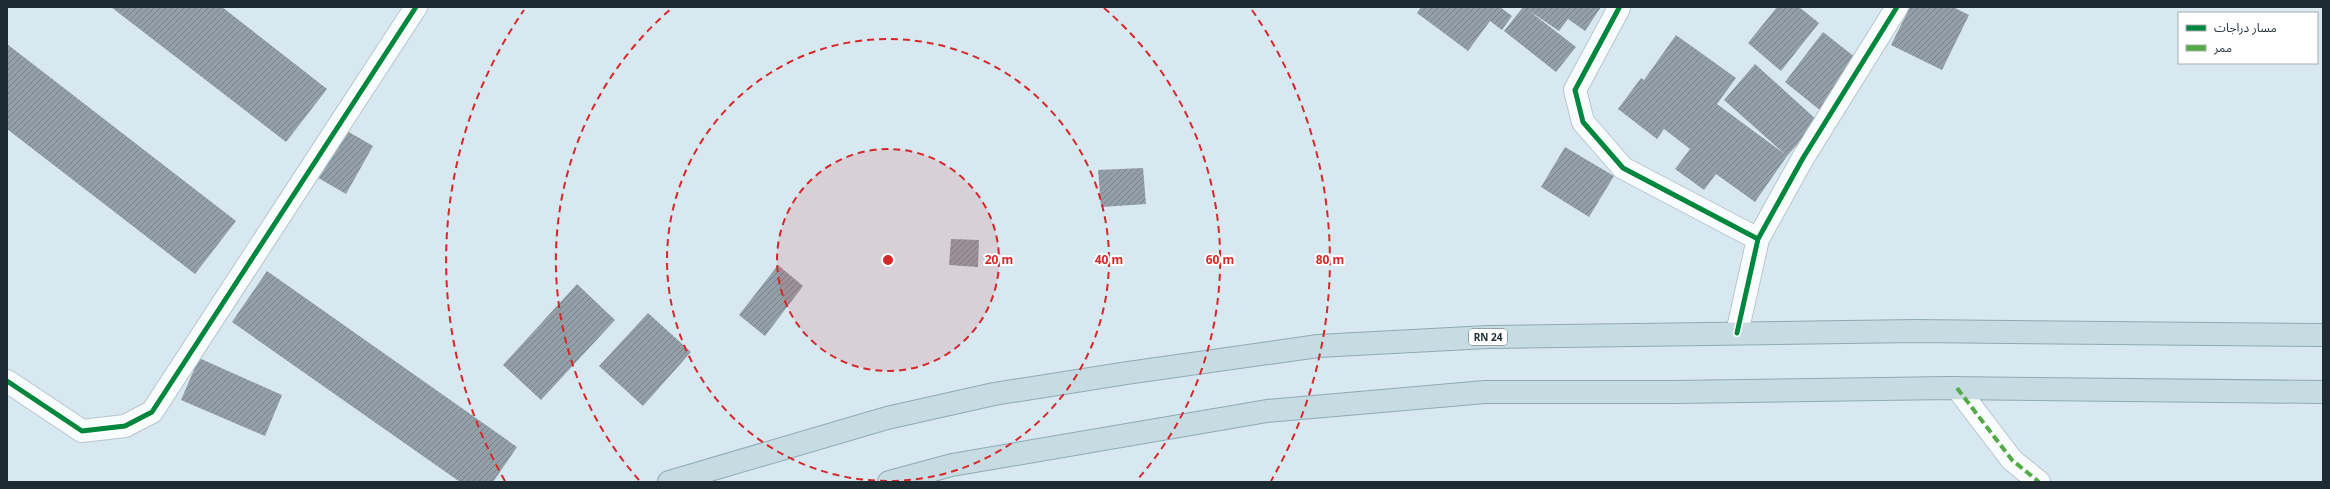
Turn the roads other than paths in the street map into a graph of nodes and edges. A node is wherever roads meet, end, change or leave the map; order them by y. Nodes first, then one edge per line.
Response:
1 (416, 7) edge
2 (1897, 7) edge
3 (1619, 8) dead end
4 (1758, 239) junction
5 (1737, 333) junction
6 (2323, 335) edge
7 (7, 381) edge
8 (1957, 388) junction
9 (2323, 392) edge
10 (669, 482) edge
11 (889, 482) edge
12 (2039, 482) edge

1 - 7 street
2 - 4 street
3 - 4 street
4 - 5 street
5 - 6 highway, RN 24
5 - 10 highway, RN 24
8 - 9 highway
8 - 11 highway
8 - 12 street

